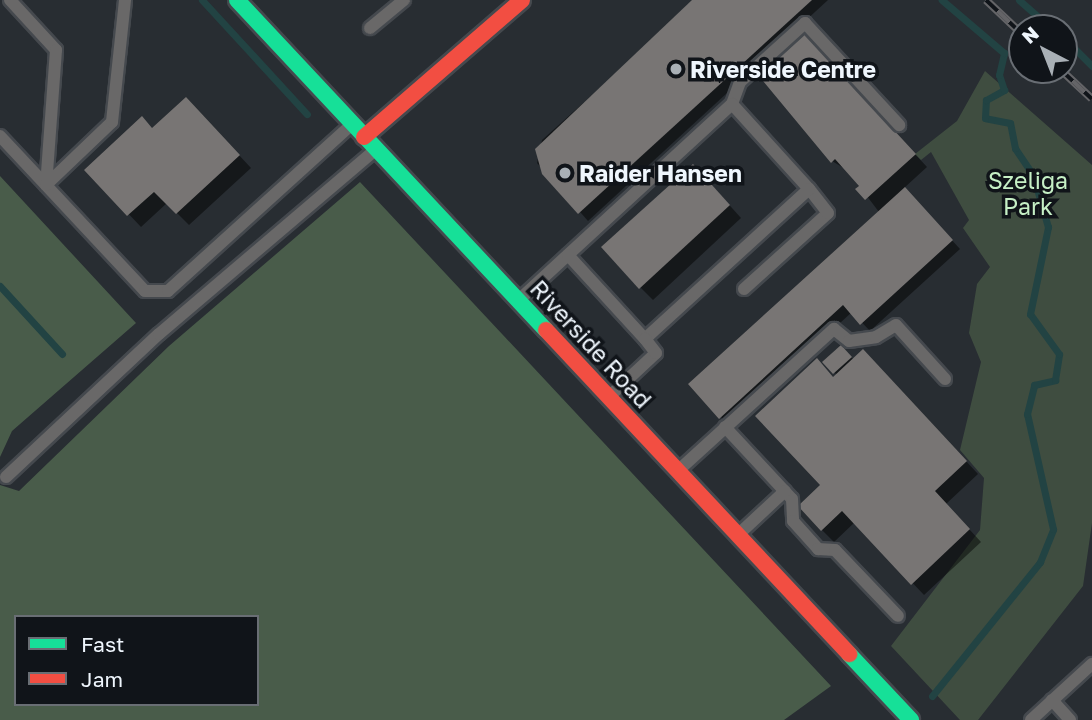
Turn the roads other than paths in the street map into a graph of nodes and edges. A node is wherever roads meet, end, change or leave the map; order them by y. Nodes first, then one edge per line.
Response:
1 (10, 0) edge
2 (125, 0) edge
3 (237, 0) edge
4 (404, 0) edge
5 (490, 0) edge
6 (522, 0) edge
7 (502, 15) junction
8 (370, 29) dead end
9 (732, 104) junction
10 (352, 124) junction
11 (899, 125) dead end
12 (0, 136) edge
13 (370, 143) junction
14 (46, 185) junction
15 (809, 189) junction
16 (568, 255) junction
17 (744, 289) dead end
18 (518, 301) junction
19 (645, 338) junction
20 (945, 379) dead end
21 (610, 397) junction
22 (725, 427) junction
23 (678, 470) junction
24 (6, 477) dead end
25 (785, 491) junction
26 (738, 535) junction
27 (898, 616) dead end
28 (1092, 664) edge
29 (1052, 701) junction
30 (911, 720) edge
31 (1031, 720) edge
32 (1070, 720) edge

1 - 14 lane
2 - 14 lane
3 - 10 street, Riverside Road
4 - 8 lane
5 - 7 lane
6 - 7 street
7 - 13 street
9 - 11 lane
9 - 15 lane
9 - 16 lane
10 - 13 street, Riverside Road
10 - 14 lane
12 - 14 lane
13 - 18 street, Riverside Road
13 - 24 lane
15 - 17 lane
15 - 19 lane
16 - 18 lane
16 - 19 lane
18 - 21 street, Riverside Road
19 - 21 lane
20 - 22 lane
21 - 23 street, Riverside Road
22 - 23 lane
22 - 25 lane
23 - 26 street, Riverside Road
25 - 26 lane
25 - 27 lane
26 - 30 street, Riverside Road
28 - 29 lane
29 - 31 lane
29 - 32 lane

